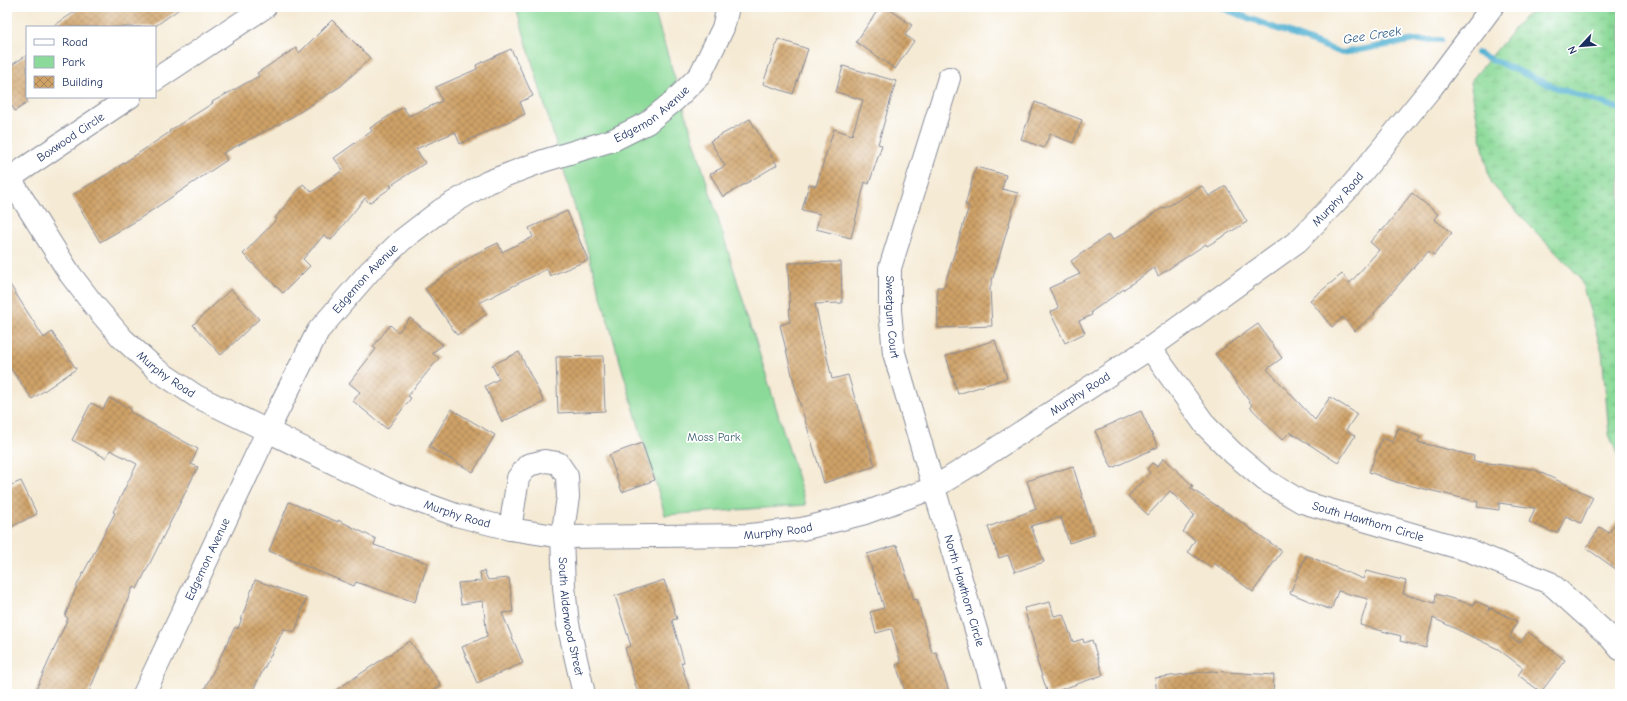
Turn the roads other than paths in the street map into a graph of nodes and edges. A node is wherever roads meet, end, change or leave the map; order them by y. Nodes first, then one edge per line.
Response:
1 (265, 7) edge
2 (728, 7) edge
3 (1492, 7) edge
4 (949, 78) dead end
5 (156, 79) edge
6 (128, 98) edge
7 (8, 176) edge
8 (1150, 348) junction
9 (268, 430) junction
10 (933, 488) junction
11 (510, 529) junction
12 (562, 537) junction
13 (1620, 649) edge
14 (581, 693) edge
15 (144, 694) edge
16 (995, 694) edge

1 - 5 street
2 - 9 street, Edgemon Avenue
3 - 8 street, Murphy Road
4 - 10 street, Sweetgum Court
6 - 7 street, Boxwood Circle
7 - 9 street, Murphy Road
8 - 10 street, Murphy Road
8 - 13 street, South Hawthorn Circle
9 - 11 street, Murphy Road
9 - 15 street, Edgemon Avenue
10 - 12 street, Murphy Road
10 - 16 street, North Hawthorn Circle
11 - 12 street, Murphy Road
11 - 12 street, South Alderwood Street
12 - 14 street, South Alderwood Street

